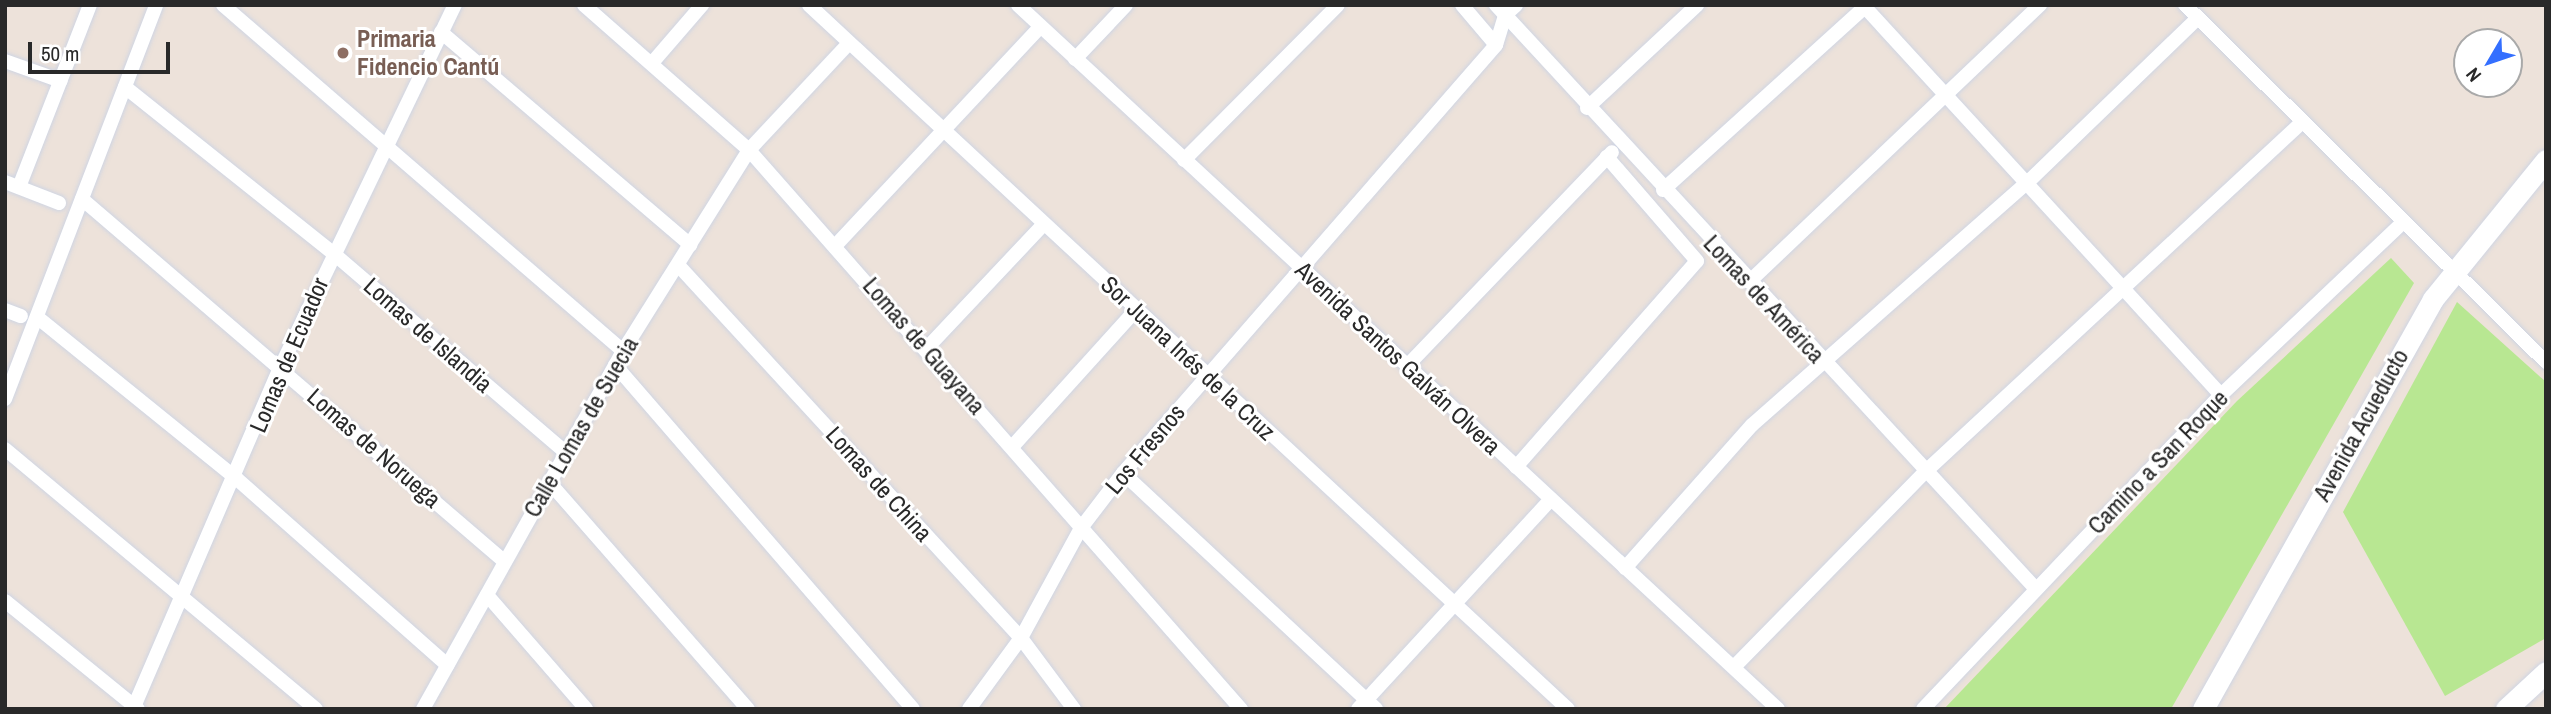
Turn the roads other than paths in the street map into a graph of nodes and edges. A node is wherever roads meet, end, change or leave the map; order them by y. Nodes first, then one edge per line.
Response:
1 (90, 5) edge
2 (156, 5) edge
3 (223, 5) edge
4 (455, 5) edge
5 (584, 5) edge
6 (702, 5) edge
7 (809, 5) edge
8 (1018, 5) edge
9 (1126, 5) edge
10 (1338, 5) edge
11 (1462, 5) edge
12 (1516, 5) edge
13 (1697, 5) edge
14 (2040, 5) edge
15 (2185, 5) edge
16 (1865, 6) edge
17 (1500, 10) edge
18 (2198, 18) junction
19 (1040, 27) junction
20 (441, 32) junction
21 (849, 43) junction
22 (1496, 45) junction
23 (1075, 59) junction
24 (5, 61) edge
25 (652, 63) junction
26 (61, 81) junction
27 (125, 87) junction
28 (1948, 95) junction
29 (1587, 108) junction
30 (2300, 125) junction
31 (943, 130) junction
32 (383, 144) junction
33 (1620, 144) junction
34 (749, 150) junction
35 (1607, 157) junction
36 (1184, 160) junction
37 (2546, 160) edge
38 (2029, 181) junction
39 (12, 185) edge
40 (1662, 190) junction
41 (82, 199) junction
42 (59, 204) dead end
43 (2401, 224) junction
44 (1044, 225) junction
45 (690, 245) junction
46 (836, 245) junction
47 (333, 253) junction
48 (678, 265) junction
49 (1298, 265) junction
50 (2455, 272) junction
51 (1749, 282) junction
52 (2127, 288) junction
53 (5, 310) edge
54 (1136, 310) junction
55 (21, 316) dead end
56 (37, 317) junction
57 (927, 348) junction
58 (623, 351) junction
59 (2546, 362) edge
60 (615, 365) junction
61 (1826, 365) junction
62 (281, 366) junction
63 (1407, 366) junction
64 (1207, 376) junction
65 (2221, 396) junction
66 (5, 399) edge
67 (1012, 447) junction
68 (5, 449) edge
69 (566, 453) junction
70 (1516, 467) junction
71 (1123, 472) junction
72 (1925, 472) junction
73 (237, 480) junction
74 (549, 482) junction
75 (1551, 499) junction
76 (1081, 528) junction
77 (505, 562) junction
78 (1625, 568) junction
79 (2036, 589) junction
80 (184, 594) junction
81 (486, 595) junction
82 (5, 601) edge
83 (1457, 605) junction
84 (1021, 638) junction
85 (447, 664) junction
86 (1734, 667) junction
87 (2546, 672) edge
88 (1367, 706) edge
89 (135, 708) edge
90 (424, 708) edge
91 (316, 709) edge
92 (586, 709) edge
93 (748, 709) edge
94 (913, 709) edge
95 (969, 709) edge
96 (1074, 709) edge
97 (1241, 709) edge
98 (1568, 709) edge
99 (1778, 709) edge
100 (1923, 709) edge
101 (2203, 709) edge
102 (2506, 709) edge

1 - 26 street
2 - 27 street
3 - 32 street
4 - 20 street, Lomas de Ecuador
5 - 25 street, Lomas de Guayana
6 - 25 street
7 - 21 street, Sor Juana Inés de la Cruz
8 - 19 street, Avenida Santos Galván Olvera
9 - 23 street
10 - 36 street
11 - 22 street
12 - 17 street
13 - 29 street
14 - 28 street
15 - 18 street
16 - 28 street
16 - 40 street
17 - 22 street, Los Fresnos
17 - 29 street, Lomas de América
18 - 30 street
18 - 38 street
19 - 23 street, Avenida Santos Galván Olvera
19 - 31 street
20 - 32 street, Lomas de Ecuador
20 - 45 street
21 - 31 street, Sor Juana Inés de la Cruz
21 - 34 street, Calle Lomas de Suecia
22 - 49 street, Los Fresnos
23 - 36 street, Avenida Santos Galván Olvera
24 - 26 street
25 - 34 street, Lomas de Guayana
26 - 39 street
27 - 41 street
27 - 47 street, Lomas de Islandia
28 - 38 street
28 - 51 street
29 - 33 street, Lomas de América
30 - 43 street
30 - 52 street
31 - 44 street, Sor Juana Inés de la Cruz
31 - 46 street
32 - 47 street, Lomas de Ecuador
32 - 58 street
33 - 35 street
33 - 40 street, Lomas de América
34 - 45 street, Calle Lomas de Suecia
34 - 46 street, Lomas de Guayana
35 - 63 street
35 - 70 street
36 - 49 street, Avenida Santos Galván Olvera
37 - 50 street, Avenida Acueducto
38 - 52 street
38 - 61 street
39 - 42 street
40 - 51 street, Lomas de América
41 - 56 street
41 - 62 street, Lomas de Noruega
43 - 50 street
43 - 65 street, Camino a San Roque
44 - 54 street, Sor Juana Inés de la Cruz
44 - 57 street
45 - 48 street, Calle Lomas de Suecia
46 - 57 street, Lomas de Guayana
47 - 62 street, Lomas de Ecuador
47 - 69 street, Lomas de Islandia
48 - 58 street, Calle Lomas de Suecia
48 - 84 street, Lomas de China
49 - 63 street, Avenida Santos Galván Olvera
49 - 64 street, Los Fresnos
50 - 59 street
50 - 101 street, Avenida Acueducto
51 - 61 street, Lomas de América
52 - 65 street
52 - 72 street
53 - 55 street
54 - 64 street, Sor Juana Inés de la Cruz
54 - 67 street
56 - 66 street
56 - 73 street
57 - 67 street, Lomas de Guayana
58 - 60 street, Calle Lomas de Suecia
60 - 69 street, Calle Lomas de Suecia
60 - 94 street
61 - 72 street, Lomas de América
61 - 78 street
62 - 73 street, Lomas de Ecuador
62 - 77 street, Lomas de Noruega
63 - 70 street, Avenida Santos Galván Olvera
64 - 71 street, Los Fresnos
64 - 83 street, Sor Juana Inés de la Cruz
65 - 79 street, Camino a San Roque
67 - 76 street, Lomas de Guayana
68 - 80 street
69 - 74 street, Calle Lomas de Suecia
70 - 75 street, Avenida Santos Galván Olvera
71 - 76 street, Los Fresnos
71 - 88 street
72 - 79 street, Lomas de América
72 - 86 street
73 - 80 street, Lomas de Ecuador
73 - 85 street
74 - 77 street, Calle Lomas de Suecia
74 - 93 street
75 - 78 street, Avenida Santos Galván Olvera
75 - 83 street
76 - 84 street, Los Fresnos
76 - 97 street, Lomas de Guayana
77 - 81 street, Calle Lomas de Suecia
78 - 86 street, Avenida Santos Galván Olvera
79 - 100 street, Camino a San Roque
80 - 89 street, Lomas de Ecuador
80 - 91 street
81 - 85 street, Calle Lomas de Suecia
81 - 92 street
82 - 89 street
83 - 88 street
83 - 98 street, Sor Juana Inés de la Cruz
84 - 95 street, Los Fresnos
84 - 96 street, Lomas de China
85 - 90 street, Calle Lomas de Suecia
86 - 99 street, Avenida Santos Galván Olvera
87 - 102 street

